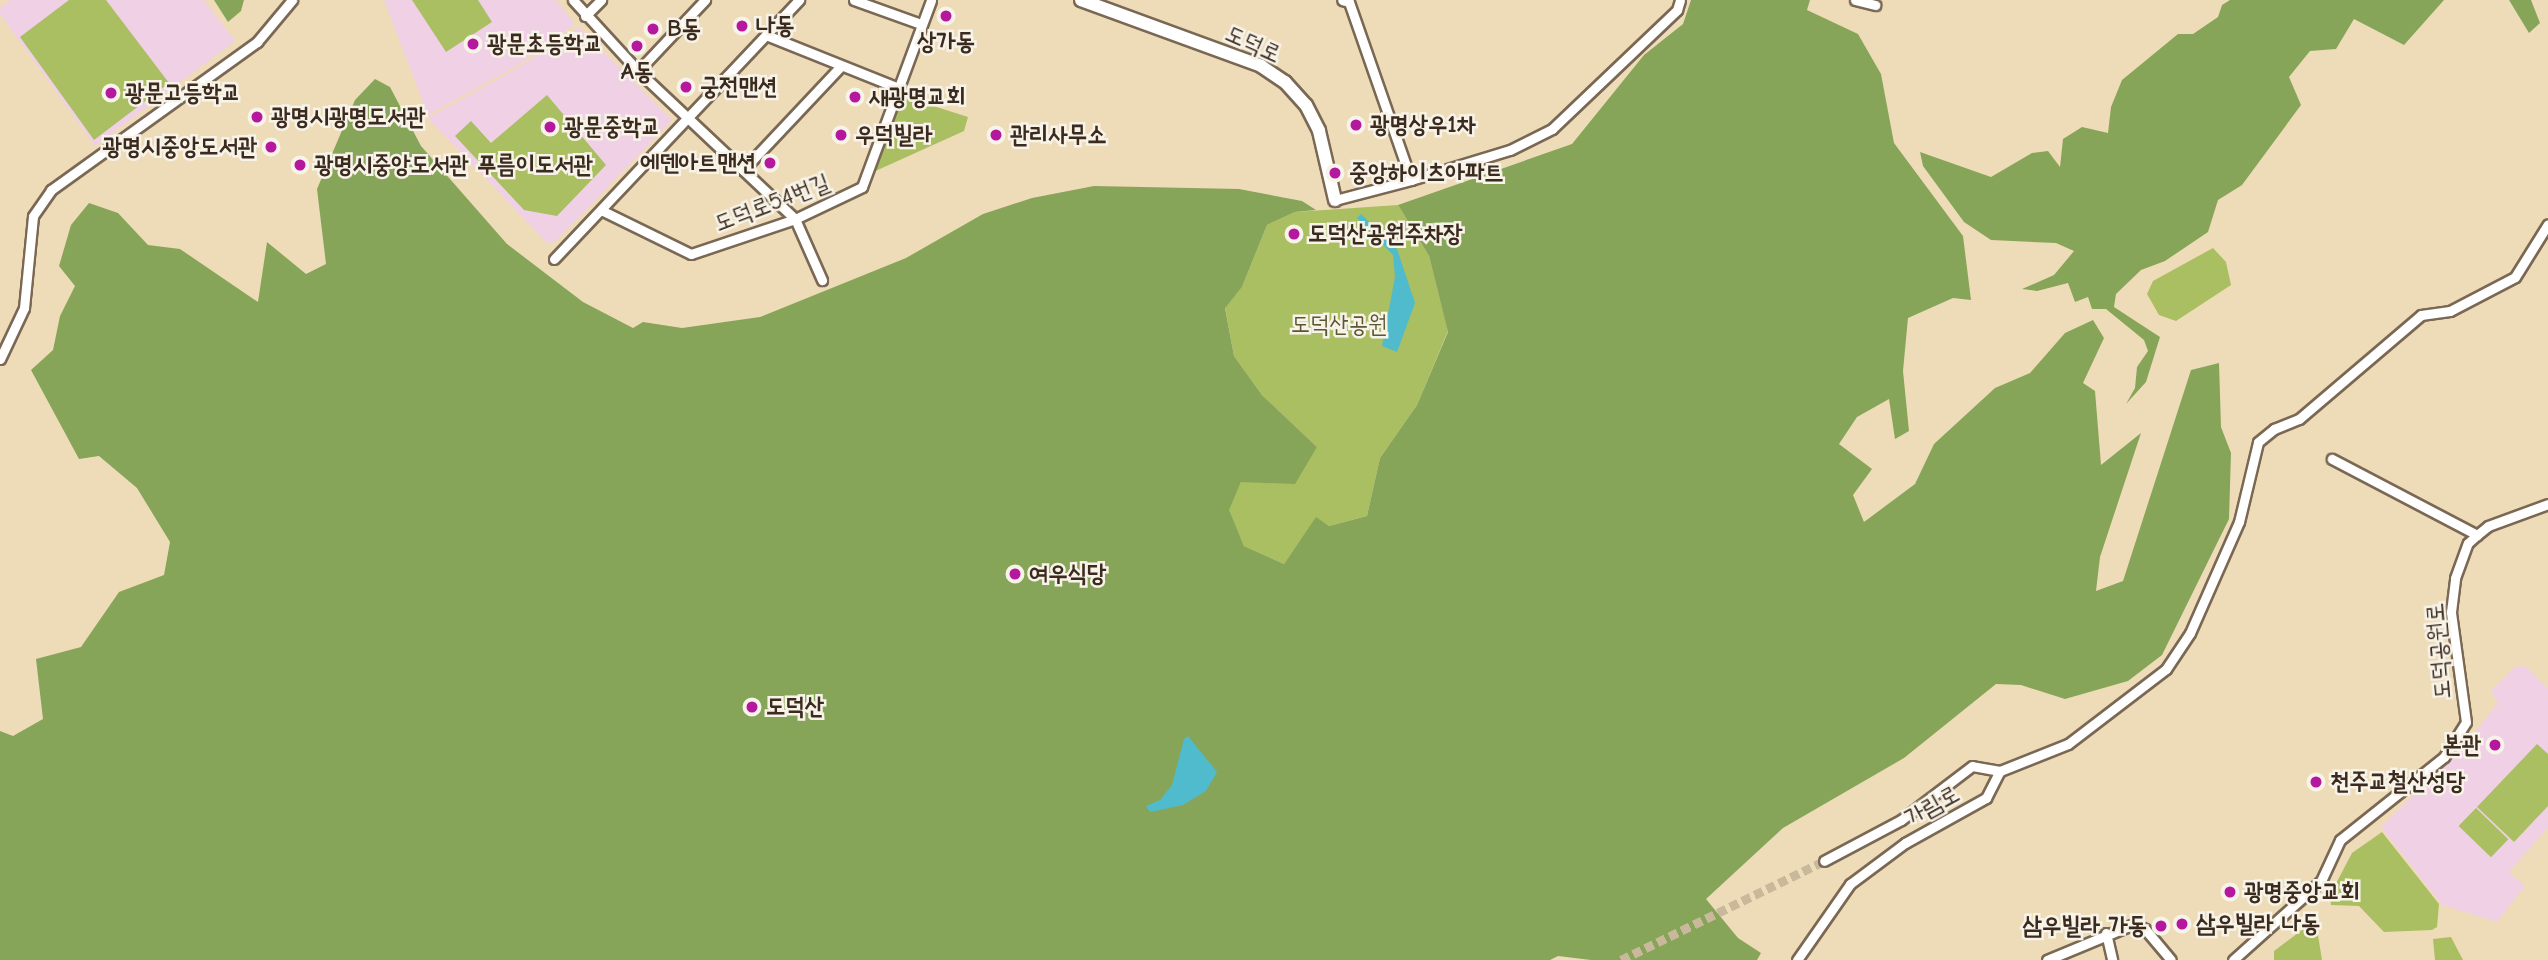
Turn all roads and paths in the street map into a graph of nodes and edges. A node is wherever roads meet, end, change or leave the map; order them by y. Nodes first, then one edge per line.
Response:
1 (292, 0) edge
2 (573, 0) edge
3 (601, 0) edge
4 (705, 0) edge
5 (799, 0) edge
6 (854, 0) edge
7 (931, 0) edge
8 (1081, 0) edge
9 (1680, 0) edge
10 (1855, 0) edge
11 (1348, 1) edge
12 (1875, 5) dead end
13 (585, 16) junction
14 (921, 23) junction
15 (766, 35) junction
16 (841, 66) junction
17 (638, 71) junction
18 (896, 87) junction
19 (686, 116) junction
20 (743, 170) junction
21 (1411, 180) junction
22 (1335, 200) joint
23 (601, 210) junction
24 (795, 219) junction
25 (2548, 224) edge
26 (554, 259) dead end
27 (822, 279) dead end
28 (0, 359) edge
29 (2332, 459) dead end
30 (2548, 504) edge
31 (2477, 535) junction
32 (2000, 771) junction
33 (1824, 861) tunnel mouth
34 (2106, 933) junction
35 (1797, 960) edge
36 (2047, 960) edge
37 (2112, 960) edge
38 (2171, 960) edge
39 (2233, 960) edge

1 - 28 street
2 - 13 street
3 - 13 street
4 - 17 street
5 - 15 street
6 - 14 street
7 - 14 street, 도덕로54번길
8 - 22 street, 도덕로
9 - 21 street
10 - 12 street
11 - 21 street
13 - 17 street
14 - 18 street, 도덕로54번길
15 - 16 street
15 - 19 street
16 - 18 street
16 - 20 street
17 - 19 street
18 - 24 street, 도덕로54번길
19 - 20 street
19 - 23 street
20 - 24 street
21 - 22 street
23 - 24 street, 도덕로54번길
23 - 26 street
24 - 27 street
25 - 32 street
29 - 31 street
30 - 31 street
31 - 39 street, 도덕공원로
32 - 33 street, 가림로
32 - 35 street, 가림로
34 - 36 street
34 - 37 street
34 - 38 street

